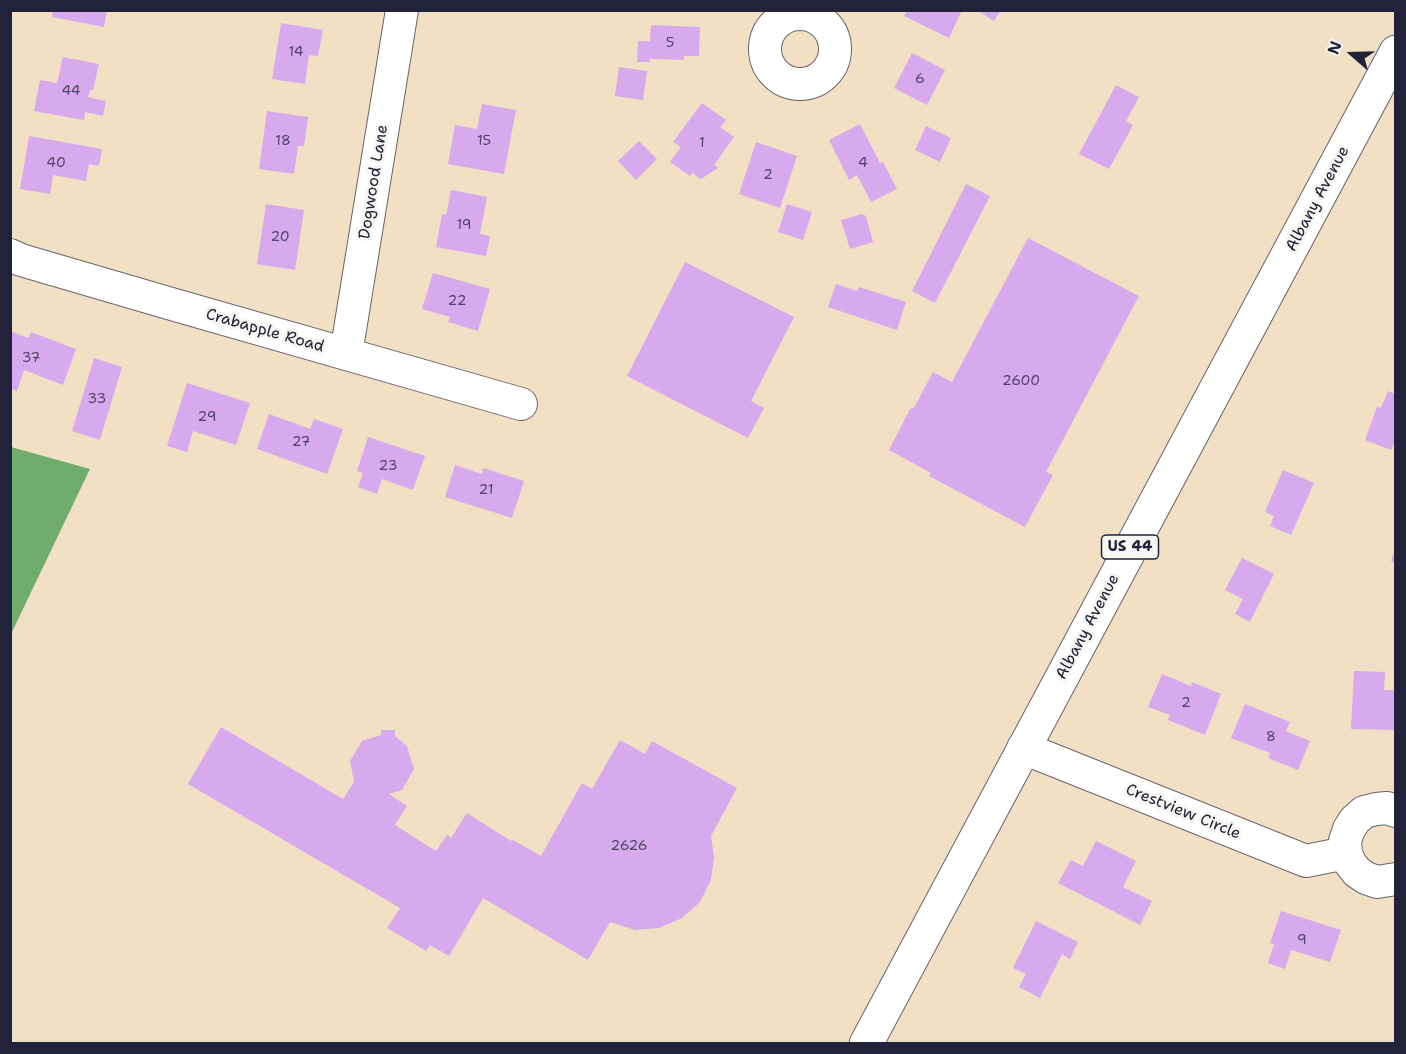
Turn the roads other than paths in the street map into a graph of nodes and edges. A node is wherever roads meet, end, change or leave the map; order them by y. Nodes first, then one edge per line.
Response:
1 (402, 10) edge
2 (1395, 52) edge
3 (10, 255) edge
4 (346, 354) junction
5 (521, 404) dead end
6 (1023, 748) junction
7 (1395, 811) edge
8 (1346, 853) junction
9 (1395, 879) edge
10 (866, 1044) edge

1 - 4 street, Dogwood Lane
2 - 6 highway, Albany Avenue / US 44
3 - 4 street, Crabapple Road
4 - 5 street, Crabapple Road
6 - 8 street, Crestview Circle
6 - 10 highway, Albany Avenue / US 44
7 - 8 street
8 - 9 street

